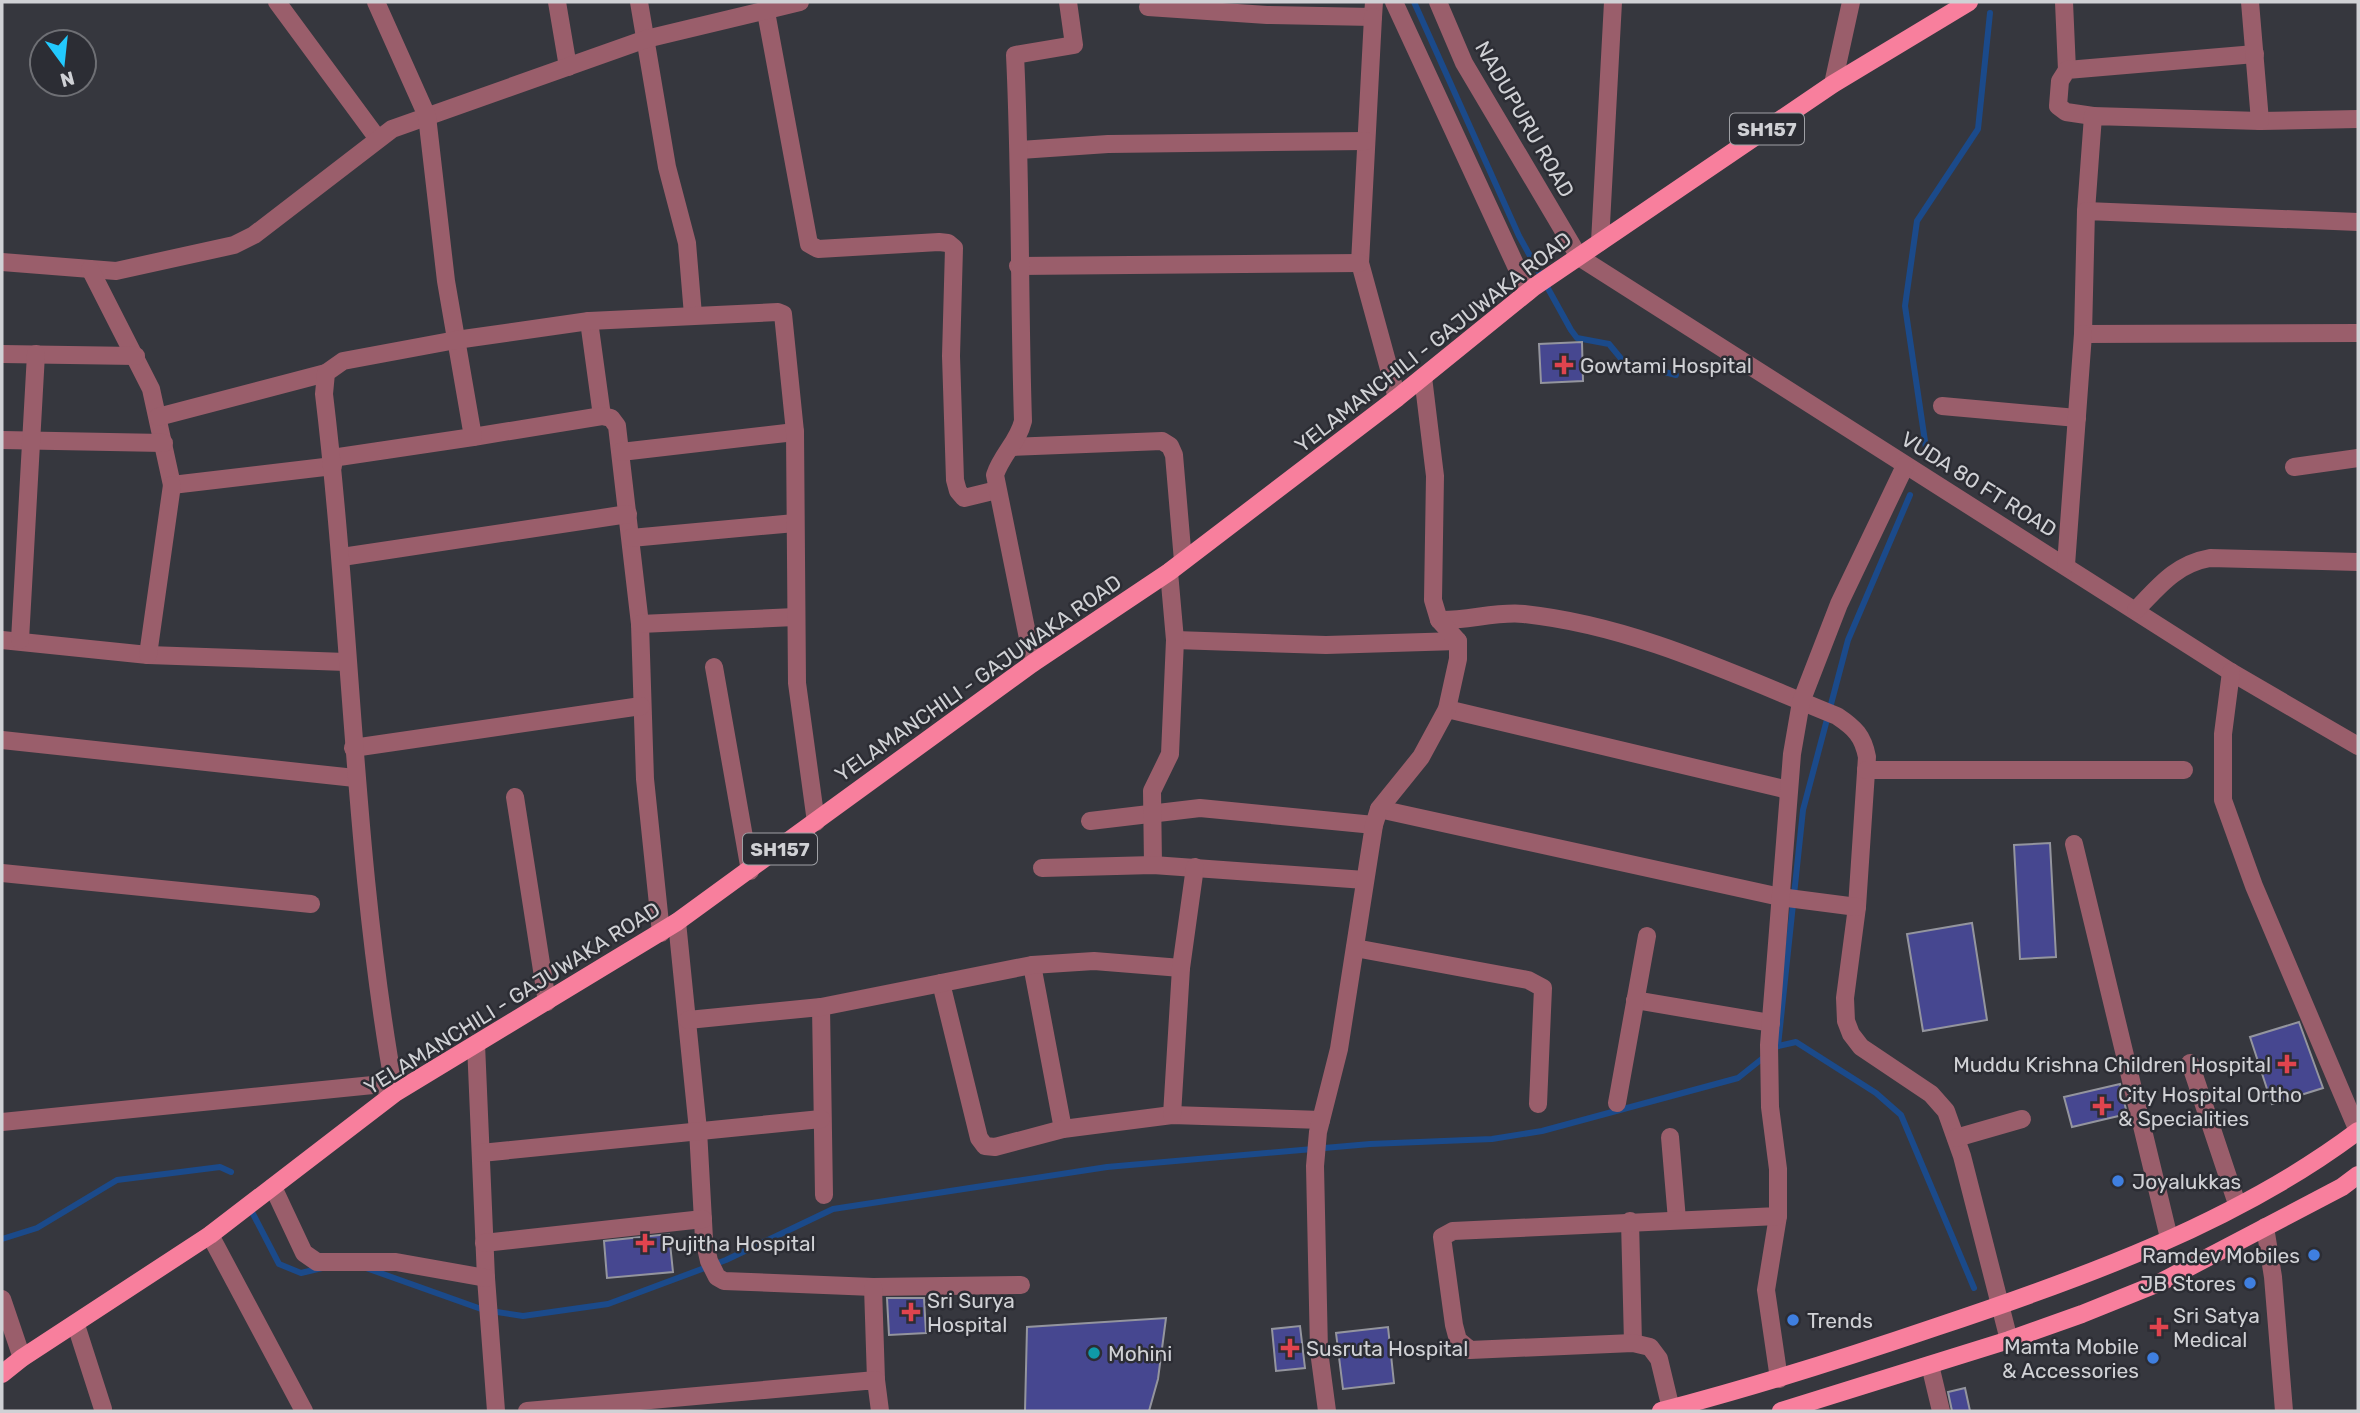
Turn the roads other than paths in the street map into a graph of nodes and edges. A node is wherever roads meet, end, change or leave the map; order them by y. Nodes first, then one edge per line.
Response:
1 (277, 2) edge
2 (376, 2) edge
3 (557, 2) edge
4 (639, 2) edge
5 (800, 2) edge
6 (1068, 2) edge
7 (1394, 2) edge
8 (1438, 2) edge
9 (1614, 2) edge
10 (1851, 2) edge
11 (1969, 2) edge
12 (2064, 2) edge
13 (2250, 2) edge
14 (774, 7) edge
15 (1148, 7) dead end
16 (1373, 9) edge
17 (646, 39) junction
18 (2255, 54) junction
19 (568, 67) junction
20 (2067, 70) junction
21 (1833, 84) junction
22 (427, 116) junction
23 (2093, 116) junction
24 (2358, 119) edge
25 (2260, 121) junction
26 (378, 139) junction
27 (1366, 141) junction
28 (1020, 150) junction
29 (2086, 211) junction
30 (2358, 222) edge
31 (1600, 242) junction
32 (1575, 260) junction
33 (2, 262) edge
34 (1360, 263) junction
35 (1018, 266) junction
36 (90, 269) junction
37 (1531, 290) junction
38 (693, 316) junction
39 (589, 321) junction
40 (2358, 332) edge
41 (2083, 334) junction
42 (456, 340) junction
43 (2, 354) edge
44 (36, 354) junction
45 (136, 356) junction
46 (326, 373) junction
47 (1423, 377) junction
48 (1397, 398) junction
49 (1942, 406) dead end
50 (602, 416) junction
51 (158, 417) junction
52 (2077, 418) junction
53 (795, 432) junction
54 (473, 437) junction
55 (2, 440) edge
56 (31, 440) junction
57 (164, 443) junction
58 (1011, 447) junction
59 (621, 452) junction
60 (2358, 458) edge
61 (332, 462) junction
62 (1905, 466) junction
63 (2294, 467) dead end
64 (172, 485) junction
65 (997, 490) junction
66 (628, 514) junction
67 (795, 523) junction
68 (631, 538) junction
69 (342, 557) junction
70 (2358, 562) edge
71 (2066, 565) junction
72 (1176, 567) junction
73 (2136, 610) junction
74 (795, 617) junction
75 (1439, 620) junction
76 (640, 624) junction
77 (11, 640) edge
78 (1175, 640) junction
79 (1458, 641) junction
80 (148, 655) junction
81 (346, 662) junction
82 (1033, 663) junction
83 (714, 667) dead end
84 (2231, 672) junction
85 (1801, 702) junction
86 (641, 706) junction
87 (1447, 709) junction
88 (2, 740) edge
89 (2358, 746) edge
90 (353, 748) junction
91 (1866, 770) junction
92 (2183, 770) dead end
93 (355, 778) junction
94 (1788, 790) junction
95 (515, 797) dead end
96 (1153, 811) junction
97 (1377, 817) junction
98 (1090, 821) dead end
99 (816, 822) junction
100 (2074, 844) dead end
101 (1153, 865) junction
102 (1195, 867) junction
103 (1042, 868) dead end
104 (750, 871) junction
105 (2, 873) edge
106 (1365, 880) junction
107 (1780, 897) junction
108 (311, 904) dead end
109 (1857, 906) junction
110 (677, 922) junction
111 (661, 933) junction
112 (1647, 936) dead end
113 (1355, 948) junction
114 (1032, 965) junction
115 (1181, 968) junction
116 (941, 983) junction
117 (1635, 1000) junction
118 (547, 1002) junction
119 (821, 1007) junction
120 (688, 1020) junction
121 (1771, 1023) junction
122 (476, 1044) junction
123 (2190, 1063) dead end
124 (394, 1088) junction
125 (1617, 1103) dead end
126 (1538, 1104) dead end
127 (1172, 1115) junction
128 (821, 1119) junction
129 (2022, 1119) dead end
130 (2, 1122) edge
131 (1319, 1126) junction
132 (1063, 1129) junction
133 (698, 1130) junction
134 (2358, 1131) edge
135 (1670, 1137) dead end
136 (1956, 1138) junction
137 (481, 1153) junction
138 (2358, 1175) edge
139 (273, 1187) junction
140 (824, 1195) dead end
141 (2237, 1205) junction
142 (1778, 1216) junction
143 (703, 1219) junction
144 (1676, 1220) junction
145 (1630, 1221) junction
146 (2265, 1227) junction
147 (210, 1236) junction
148 (2169, 1238) junction
149 (484, 1243) junction
150 (486, 1278) junction
151 (1021, 1285) dead end
152 (873, 1287) junction
153 (2, 1299) edge
154 (1998, 1307) junction
155 (76, 1325) junction
156 (2009, 1340) junction
157 (1633, 1343) junction
158 (22, 1358) junction
159 (1930, 1365) junction
160 (2, 1374) edge
161 (1779, 1379) junction
162 (876, 1380) junction
163 (103, 1409) dead end
164 (1666, 1410) edge
165 (304, 1411) edge
166 (496, 1411) edge
167 (527, 1411) edge
168 (880, 1411) edge
169 (1327, 1411) edge
170 (1781, 1411) edge
171 (1941, 1411) edge
172 (2284, 1411) edge

1 - 26 street
2 - 22 street
3 - 19 street
4 - 17 street
5 - 14 street
6 - 28 street
7 - 37 street
8 - 32 street, NADUPURU ROAD
9 - 31 street
10 - 21 street
11 - 21 main road, YELAMANCHILI - GAJUWAKA ROAD / SH157
12 - 20 street
13 - 18 street
14 - 17 street
14 - 65 street
15 - 16 street
16 - 27 street
17 - 19 street
17 - 38 street
18 - 20 street
18 - 25 street
19 - 22 street
20 - 23 street
21 - 31 main road, YELAMANCHILI - GAJUWAKA ROAD / SH157
22 - 26 street
22 - 42 street
23 - 25 street
23 - 29 street
24 - 25 street
26 - 36 street
27 - 28 street
27 - 34 street
28 - 35 street
29 - 30 street
29 - 41 street
31 - 32 main road, YELAMANCHILI - GAJUWAKA ROAD / SH157
32 - 37 main road, YELAMANCHILI - GAJUWAKA ROAD / SH157
32 - 62 street, VUDA 80 FT ROAD
33 - 36 street
34 - 35 street
34 - 48 street
35 - 58 street
36 - 45 street
37 - 47 main road, YELAMANCHILI - GAJUWAKA ROAD / SH157
38 - 39 street
38 - 53 street
39 - 42 street
39 - 50 street
40 - 41 street
41 - 52 street
42 - 46 street
42 - 54 street
43 - 44 street
44 - 45 street
44 - 56 street
45 - 51 street
46 - 51 street
46 - 61 street
47 - 48 main road, YELAMANCHILI - GAJUWAKA ROAD / SH157
47 - 75 street
48 - 72 main road, YELAMANCHILI - GAJUWAKA ROAD / SH157
49 - 52 street
50 - 54 street
50 - 59 street
51 - 57 street
52 - 71 street
53 - 59 street
53 - 67 street
54 - 61 street
55 - 56 street
56 - 57 street
56 - 77 street
57 - 64 street
58 - 65 street
58 - 72 street
59 - 66 street
60 - 63 street
61 - 64 street
61 - 69 street
62 - 71 street, VUDA 80 FT ROAD
62 - 85 street
64 - 80 street
65 - 82 street
66 - 68 street
66 - 69 street
67 - 68 street
67 - 74 street
68 - 76 street
69 - 81 street
70 - 73 street
71 - 73 street, VUDA 80 FT ROAD
72 - 78 street
72 - 82 main road, YELAMANCHILI - GAJUWAKA ROAD / SH157
73 - 84 street, VUDA 80 FT ROAD
74 - 76 street
74 - 99 street
75 - 79 street
75 - 85 street
76 - 86 street
77 - 80 street
78 - 79 street
78 - 96 street
79 - 87 street
80 - 81 street
81 - 90 street
82 - 99 main road, YELAMANCHILI - GAJUWAKA ROAD / SH157
83 - 104 street
84 - 89 street, VUDA 80 FT ROAD
84 - 134 street
85 - 91 street
85 - 94 street
86 - 90 street
86 - 111 street
87 - 94 street
87 - 97 street
88 - 93 street
90 - 93 street
91 - 92 street
91 - 109 street
93 - 124 street
94 - 107 street
95 - 118 street
96 - 97 street
96 - 98 street
96 - 101 street
97 - 106 street
97 - 107 street
99 - 104 main road, YELAMANCHILI - GAJUWAKA ROAD / SH157
100 - 148 street
101 - 102 street
101 - 103 street
102 - 106 street
102 - 115 street
104 - 110 main road, YELAMANCHILI - GAJUWAKA ROAD / SH157
105 - 108 street
106 - 113 street
107 - 109 street
107 - 121 street
109 - 136 street
110 - 111 main road, YELAMANCHILI - GAJUWAKA ROAD / SH157
110 - 120 street
111 - 118 main road, YELAMANCHILI - GAJUWAKA ROAD / SH157
112 - 117 street
113 - 126 street
113 - 131 street
114 - 115 street
114 - 116 street
114 - 132 street
115 - 127 street
116 - 119 street
116 - 132 street
117 - 121 street
117 - 125 street
118 - 122 main road, YELAMANCHILI - GAJUWAKA ROAD / SH157
119 - 120 street
119 - 128 street
120 - 133 street
121 - 142 street
122 - 124 main road, YELAMANCHILI - GAJUWAKA ROAD / SH157
122 - 137 street
123 - 141 street
124 - 130 street
124 - 139 main road, YELAMANCHILI - GAJUWAKA ROAD / SH157
127 - 131 street
127 - 132 street
128 - 133 street
128 - 140 street
129 - 136 street
131 - 169 street
133 - 137 street
133 - 143 street
134 - 141 main road
135 - 144 street
136 - 154 street
137 - 149 street
138 - 146 main road
139 - 147 main road, YELAMANCHILI - GAJUWAKA ROAD / SH157
139 - 150 street
141 - 148 main road
142 - 144 street
142 - 161 street
143 - 149 street
143 - 152 street
144 - 145 street
145 - 157 street
145 - 157 street
146 - 156 main road
146 - 172 street
147 - 155 main road, YELAMANCHILI - GAJUWAKA ROAD / SH157
147 - 165 street
148 - 154 main road
149 - 150 street
150 - 166 street
151 - 152 street
152 - 162 street
153 - 158 street
154 - 156 street
154 - 161 main road
155 - 158 main road, YELAMANCHILI - GAJUWAKA ROAD / SH157
155 - 163 street
156 - 159 main road
157 - 164 street
158 - 160 main road, YELAMANCHILI - GAJUWAKA ROAD / SH157
159 - 170 main road
159 - 171 street
161 - 164 main road
162 - 167 street
162 - 168 street

